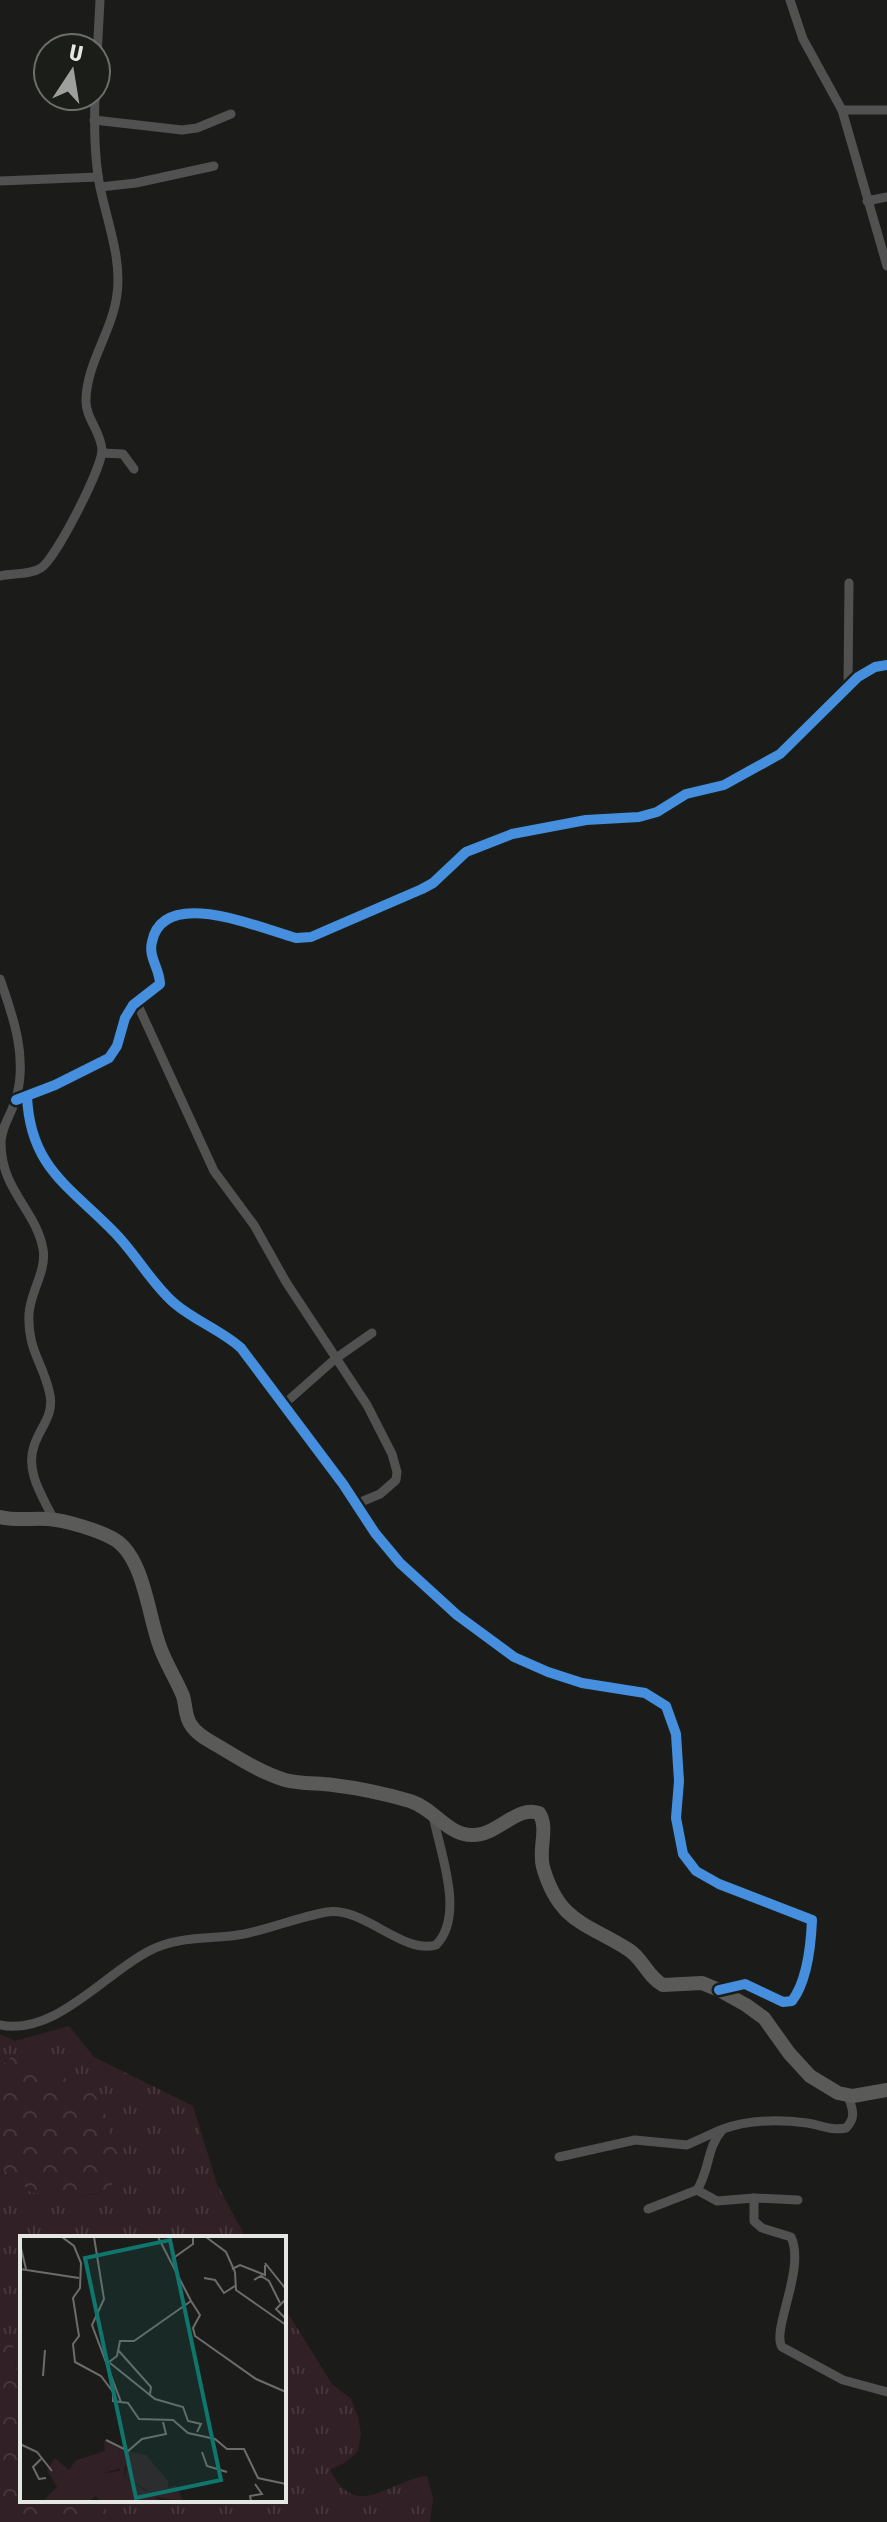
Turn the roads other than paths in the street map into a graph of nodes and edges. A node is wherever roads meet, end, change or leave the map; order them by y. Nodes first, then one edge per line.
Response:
1 (100, 0) edge
2 (790, 0) edge
3 (98, 32) edge
4 (842, 110) junction
5 (887, 110) edge
6 (94, 112) edge
7 (231, 114) dead end
8 (94, 120) junction
9 (214, 166) dead end
10 (0, 181) edge
11 (99, 182) junction
12 (887, 197) edge
13 (867, 201) junction
14 (887, 266) edge
15 (102, 453) junction
16 (134, 469) dead end
17 (0, 576) edge
18 (849, 583) dead end
19 (887, 665) edge
20 (848, 685) junction
21 (0, 979) edge
22 (136, 1001) junction
23 (27, 1096) junction
24 (16, 1100) junction
25 (372, 1333) dead end
26 (335, 1359) junction
27 (283, 1405) junction
28 (356, 1504) junction
29 (0, 1517) edge
30 (54, 1520) junction
31 (432, 1812) junction
32 (719, 1990) junction
33 (0, 2025) edge
34 (887, 2090) edge
35 (848, 2096) junction
36 (723, 2129) junction
37 (559, 2157) dead end
38 (697, 2190) junction
39 (754, 2198) junction
40 (798, 2200) dead end
41 (648, 2209) dead end
42 (887, 2392) edge

1 - 3 street
2 - 4 street
4 - 5 street
4 - 13 street
6 - 8 street
7 - 8 street
8 - 11 street
9 - 11 street
10 - 11 street
11 - 15 street
12 - 13 street
13 - 14 street
15 - 16 street
15 - 17 street
18 - 20 street
19 - 20 street
20 - 22 street
21 - 24 street
22 - 23 street
22 - 26 street
23 - 24 street
23 - 27 street
24 - 30 street
25 - 26 street
26 - 27 street
26 - 28 street
27 - 28 street
28 - 32 street
29 - 30 main road
30 - 31 main road
31 - 32 main road
31 - 33 street
32 - 35 main road
34 - 35 main road
35 - 36 street
36 - 37 street
36 - 38 street
38 - 39 street
38 - 41 street
39 - 40 street
39 - 42 street

